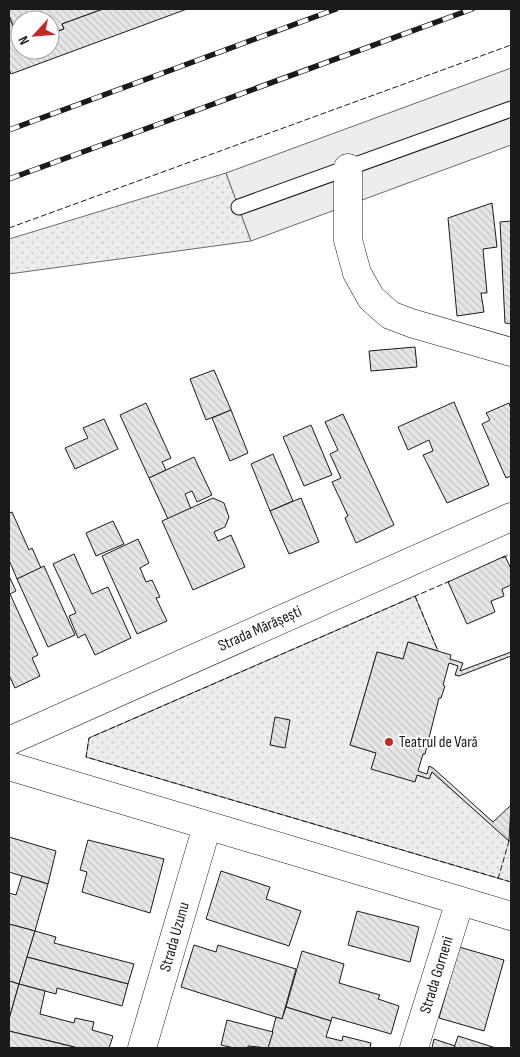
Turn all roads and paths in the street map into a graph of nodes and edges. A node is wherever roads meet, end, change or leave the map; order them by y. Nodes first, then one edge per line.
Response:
1 (511, 109) edge
2 (348, 168) junction
3 (239, 207) dead end
4 (511, 352) edge
5 (511, 517) edge
6 (9, 741) edge
7 (9, 766) edge
8 (207, 826) junction
9 (460, 901) junction
10 (511, 916) edge
11 (142, 1048) edge
12 (414, 1048) edge

1 - 2 lane
2 - 3 lane
2 - 4 street
5 - 6 street, Strada Mărășești
7 - 8 street
8 - 9 street
8 - 11 street, Strada Uzunu
9 - 10 street
9 - 12 street, Strada Gorneni

